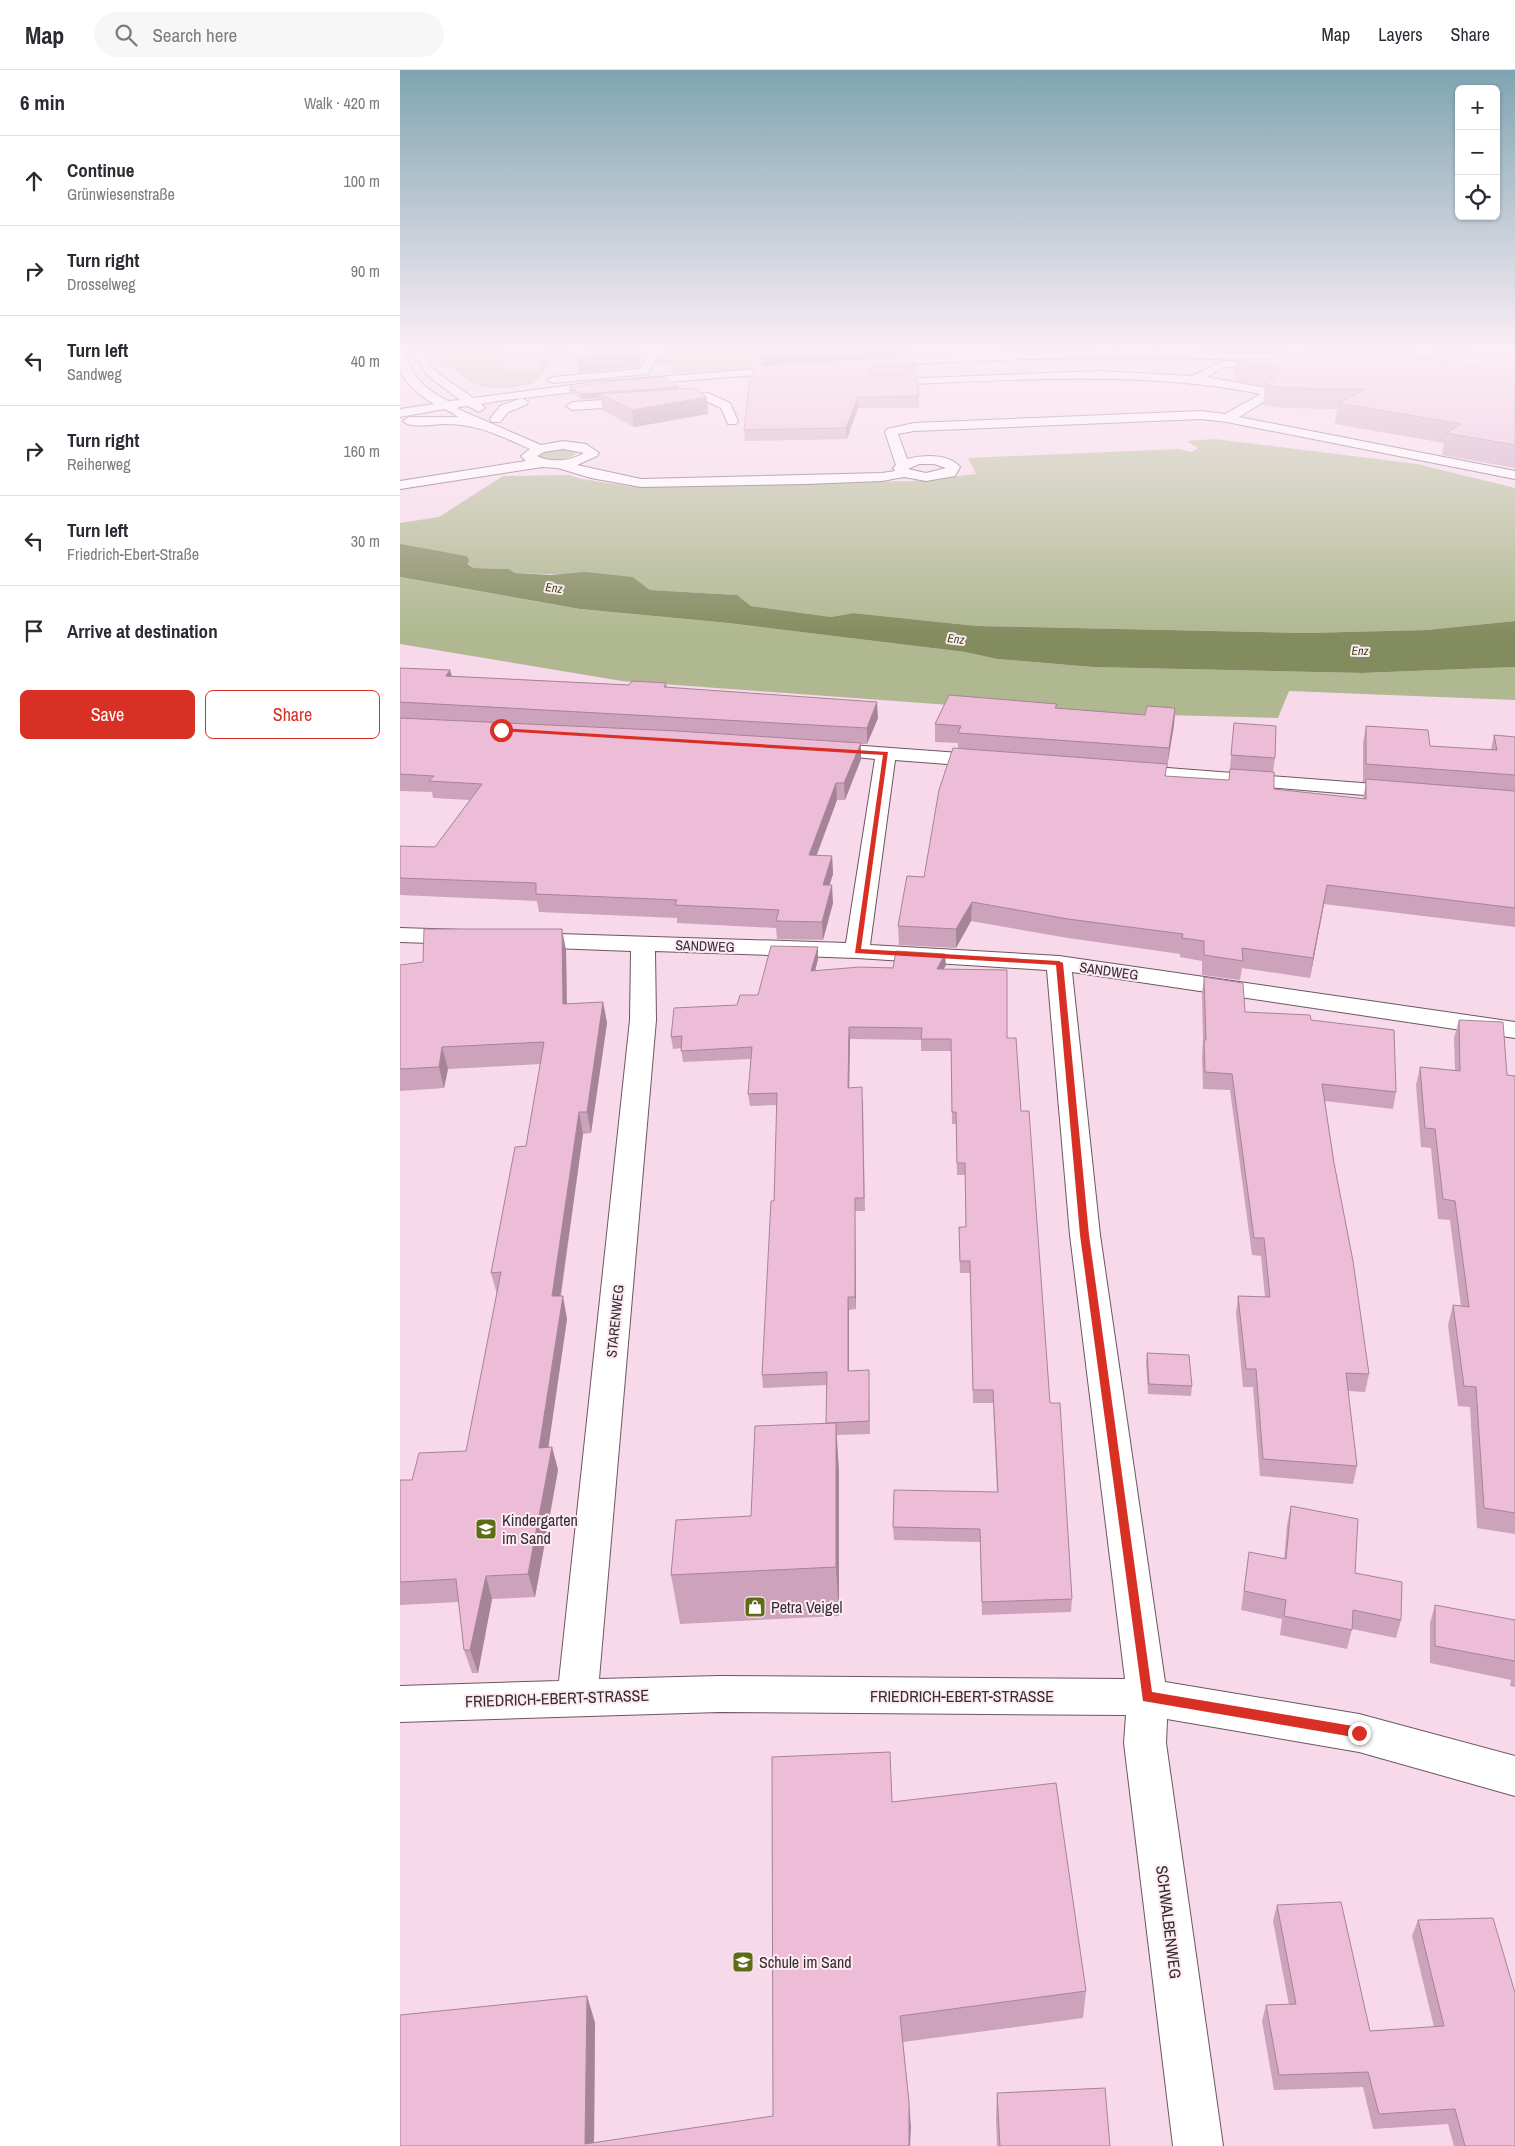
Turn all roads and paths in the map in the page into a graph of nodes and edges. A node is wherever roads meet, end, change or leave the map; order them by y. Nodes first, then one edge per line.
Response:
1 (531, 443) edge
2 (546, 443) edge
3 (895, 443) edge
4 (1353, 443) edge
5 (554, 446) junction
6 (540, 448) junction
7 (585, 459) junction
8 (535, 461) junction
9 (559, 464) junction
10 (1515, 475) edge
11 (607, 476) junction
12 (400, 485) edge
13 (806, 748) edge
14 (886, 753) junction
15 (1004, 762) edge
16 (1112, 770) edge
17 (1417, 794) edge
18 (400, 935) edge
19 (643, 944) junction
20 (857, 951) junction
21 (1059, 963) junction
22 (1515, 1030) edge
23 (577, 1697) junction
24 (1147, 1697) junction
25 (400, 1704) edge
26 (1515, 1776) edge
27 (1198, 2146) edge

1 - 6 street
2 - 5 street
3 - 11 street
4 - 10 street
5 - 6 street
5 - 7 street
6 - 8 street
7 - 9 street
7 - 11 street
8 - 9 street
8 - 12 street
9 - 11 street
13 - 14 street
14 - 15 street
14 - 20 street
16 - 17 street
18 - 19 street, SANDWEG
19 - 20 street, SANDWEG
19 - 23 street, STARENWEG
20 - 21 street, SANDWEG
21 - 22 street, SANDWEG
21 - 24 street, SCHWALBENWEG
23 - 24 street, FRIEDRICH-EBERT-STRASSE
23 - 25 street, FRIEDRICH-EBERT-STRASSE
24 - 26 street, FRIEDRICH-EBERT-STRASSE
24 - 27 street, SCHWALBENWEG

